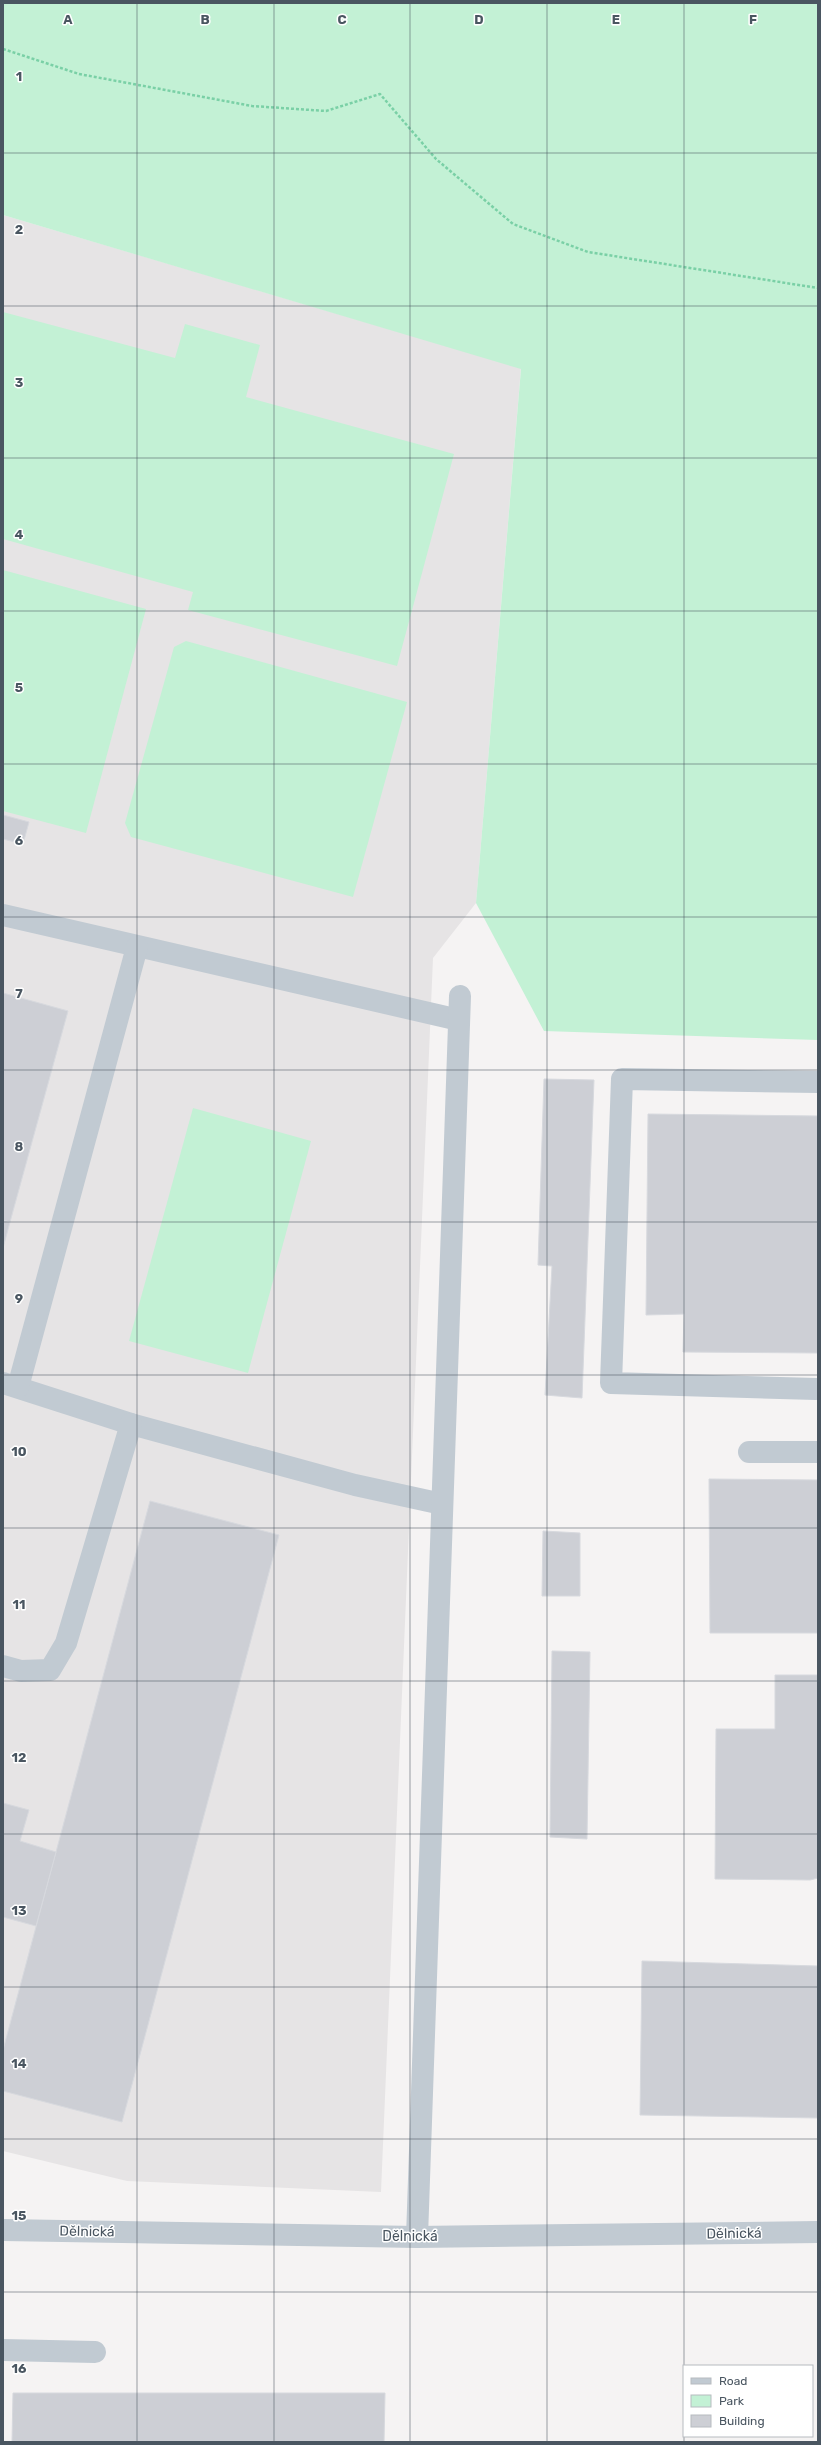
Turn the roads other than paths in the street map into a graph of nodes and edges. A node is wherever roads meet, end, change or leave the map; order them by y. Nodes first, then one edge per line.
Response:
1 (3, 915) edge
2 (136, 947) junction
3 (460, 996) dead end
4 (459, 1020) junction
5 (818, 1082) edge
6 (10, 1385) edge
7 (816, 1389) dead end
8 (131, 1424) junction
9 (749, 1452) dead end
10 (818, 1452) edge
11 (442, 1504) junction
12 (3, 1666) edge
13 (3, 2230) edge
14 (818, 2232) edge
15 (417, 2237) junction
16 (3, 2350) edge
17 (95, 2352) dead end

1 - 2 street
2 - 4 street
2 - 6 street
3 - 4 street
4 - 11 street
5 - 7 street
6 - 8 street
8 - 11 street
8 - 12 street
9 - 10 street
11 - 15 street
13 - 15 street, Dělnická
14 - 15 street, Dělnická
16 - 17 street

